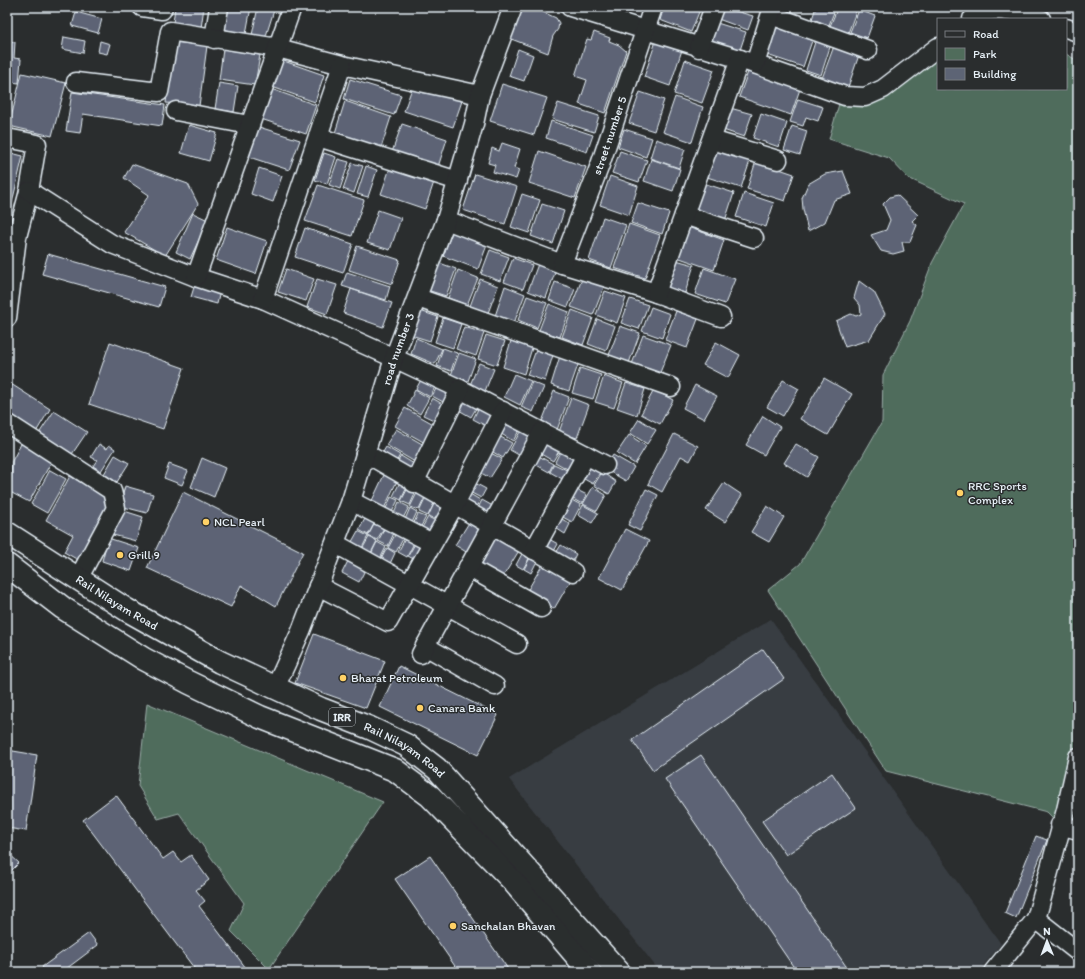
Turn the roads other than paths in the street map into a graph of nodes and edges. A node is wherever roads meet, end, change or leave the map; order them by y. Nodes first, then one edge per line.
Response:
1 (142, 7) edge
2 (163, 7) edge
3 (219, 7) edge
4 (292, 7) edge
5 (513, 7) edge
6 (570, 7) edge
7 (653, 7) edge
8 (714, 7) edge
9 (1041, 7) edge
10 (772, 11) edge
11 (973, 18) edge
12 (1037, 18) edge
13 (1044, 18) edge
14 (1067, 28) edge
15 (645, 30) junction
16 (1078, 32) edge
17 (214, 39) junction
18 (278, 48) junction
19 (699, 48) junction
20 (937, 48) edge
21 (868, 50) dead end
22 (747, 62) junction
23 (342, 65) junction
24 (76, 82) dead end
25 (480, 95) junction
26 (176, 111) dead end
27 (249, 125) junction
28 (318, 137) junction
29 (7, 138) edge
30 (712, 140) junction
31 (778, 160) dead end
32 (458, 181) junction
33 (29, 191) junction
34 (684, 215) junction
35 (446, 220) junction
36 (754, 238) dead end
37 (562, 264) junction
38 (196, 277) junction
39 (656, 293) junction
40 (418, 298) junction
41 (263, 299) junction
42 (721, 317) dead end
43 (7, 318) edge
44 (394, 358) junction
45 (671, 387) dead end
46 (460, 388) junction
47 (503, 412) junction
48 (7, 423) edge
49 (542, 432) junction
50 (365, 453) junction
51 (586, 455) junction
52 (605, 465) dead end
53 (414, 483) junction
54 (351, 501) junction
55 (455, 504) junction
56 (493, 526) junction
57 (7, 533) edge
58 (432, 543) junction
59 (336, 544) junction
60 (534, 550) junction
61 (7, 565) edge
62 (468, 567) junction
63 (573, 572) dead end
64 (78, 579) junction
65 (409, 584) junction
66 (318, 586) junction
67 (448, 606) junction
68 (541, 608) dead end
69 (517, 644) dead end
70 (205, 654) junction
71 (188, 682) junction
72 (494, 686) dead end
73 (275, 688) junction
74 (1078, 758) edge
75 (1060, 825) junction
76 (1078, 830) edge
77 (1036, 919) junction
78 (1078, 952) edge
79 (590, 972) edge
80 (619, 972) edge
81 (994, 972) edge

1 - 2 street
3 - 17 street
4 - 18 street
5 - 25 street, road number 3
6 - 15 street
7 - 15 street, street number 5
8 - 19 street
9 - 13 street
10 - 21 street
10 - 22 street
11 - 12 street
14 - 16 street
15 - 19 street
15 - 37 street, street number 5
17 - 18 street
17 - 24 street
18 - 23 street
18 - 27 street
19 - 22 street
20 - 22 street
22 - 30 street
23 - 25 street
23 - 28 street
25 - 32 street, road number 3
26 - 27 street
27 - 38 street
28 - 32 street
28 - 41 street
29 - 33 street
30 - 31 street
30 - 34 street
32 - 35 street, road number 3
33 - 38 street
33 - 43 street
34 - 36 street
34 - 39 street
35 - 37 street
35 - 40 street, road number 3
37 - 39 street
38 - 41 street
39 - 42 street
40 - 44 street, road number 3
40 - 45 street
41 - 44 street
44 - 46 street
44 - 50 street, road number 3
46 - 47 street
46 - 53 street
47 - 49 street
47 - 55 street
48 - 64 street
49 - 51 street
49 - 56 street
50 - 53 street
50 - 54 street, road number 3
51 - 52 street
51 - 60 street
53 - 55 street
54 - 58 street
54 - 59 street, road number 3
55 - 56 street
55 - 58 street
56 - 60 street
56 - 62 street
57 - 64 main road, Rail Nilayam Road / IRR
58 - 65 street
59 - 65 street
59 - 66 street, road number 3
60 - 63 street
61 - 71 main road, Rail Nilayam Road / IRR
62 - 67 street
62 - 68 street
64 - 70 main road, Rail Nilayam Road / IRR
65 - 66 street
65 - 67 street
66 - 73 street, road number 3
67 - 69 street
67 - 72 street
70 - 71 main road
70 - 73 main road, Rail Nilayam Road / IRR
71 - 79 main road, Rail Nilayam Road / IRR
73 - 80 main road, Rail Nilayam Road / IRR
74 - 75 street
75 - 76 street
75 - 77 street
77 - 78 street
77 - 81 street

